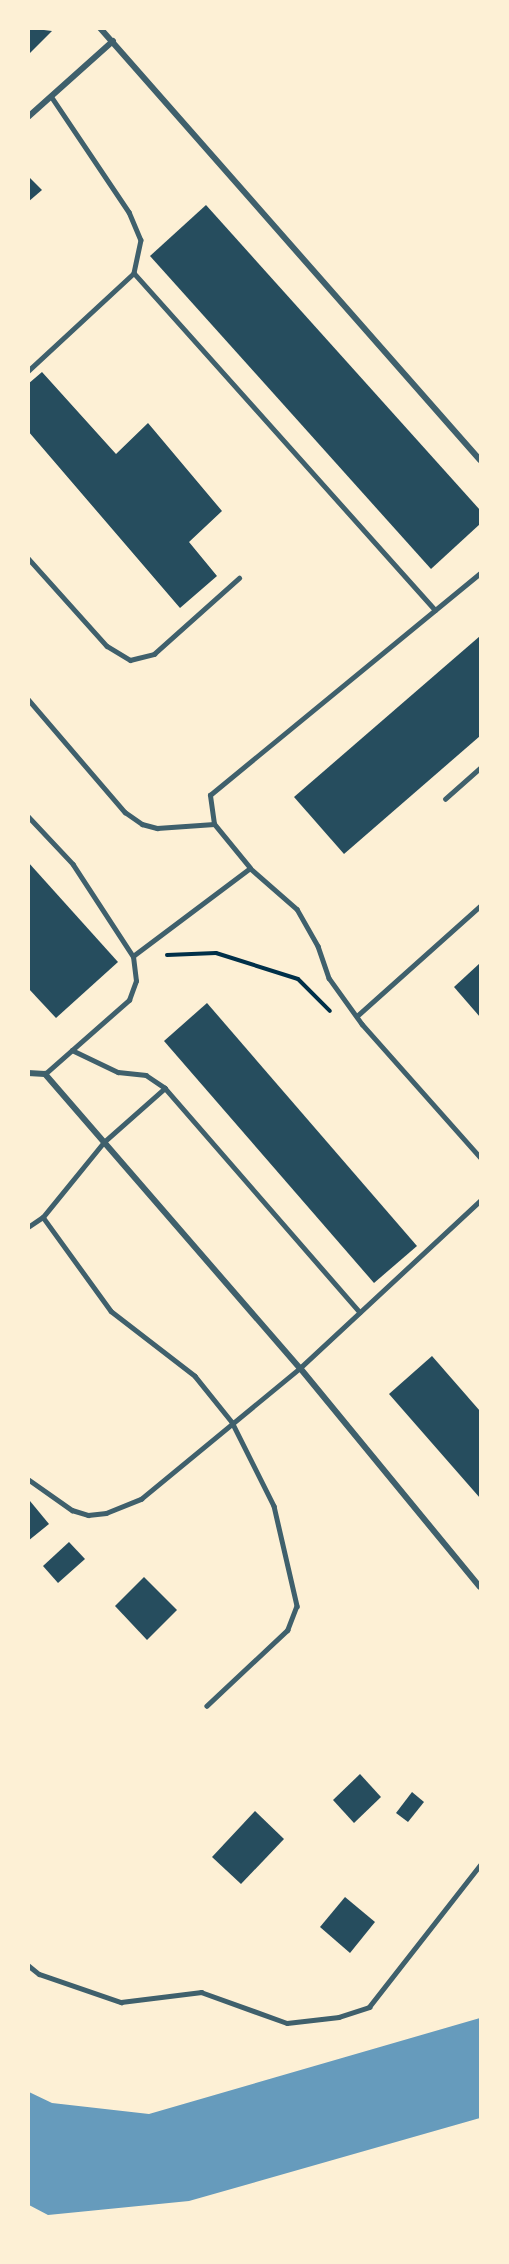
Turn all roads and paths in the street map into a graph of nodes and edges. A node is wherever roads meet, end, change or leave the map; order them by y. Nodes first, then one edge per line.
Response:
1 (100, 28) edge
2 (113, 40) junction
3 (51, 96) junction
4 (28, 117) edge
5 (134, 273) junction
6 (28, 371) edge
7 (480, 460) edge
8 (28, 558) edge
9 (480, 573) edge
10 (239, 578) dead end
11 (435, 610) junction
12 (28, 699) edge
13 (480, 768) edge
14 (445, 800) dead end
15 (28, 816) edge
16 (214, 824) junction
17 (250, 868) junction
18 (480, 906) edge
19 (133, 956) junction
20 (357, 1016) junction
21 (362, 1023) junction
22 (72, 1050) junction
23 (28, 1073) edge
24 (45, 1074) junction
25 (165, 1088) junction
26 (104, 1142) junction
27 (480, 1157) edge
28 (480, 1200) edge
29 (43, 1217) junction
30 (28, 1227) edge
31 (360, 1312) junction
32 (300, 1368) junction
33 (232, 1422) junction
34 (28, 1479) edge
35 (480, 1587) edge
36 (207, 1706) dead end
37 (480, 1865) edge
38 (28, 1965) edge

1 - 2 street
2 - 3 street
2 - 7 street
3 - 4 street
3 - 5 lane
5 - 6 lane
5 - 11 lane
8 - 10 lane
9 - 11 lane
11 - 16 lane
12 - 16 lane
13 - 14 lane
15 - 19 lane
16 - 17 lane
17 - 19 lane
17 - 20 lane
18 - 20 lane
19 - 21 path
19 - 22 lane
20 - 21 lane
21 - 27 lane
22 - 24 lane
22 - 25 lane
23 - 24 street
24 - 26 street
25 - 26 lane
25 - 31 lane
26 - 29 lane
26 - 32 street
28 - 31 lane
29 - 30 lane
29 - 33 lane
31 - 32 lane
32 - 33 lane
32 - 35 street
33 - 34 lane
33 - 36 lane
37 - 38 lane

